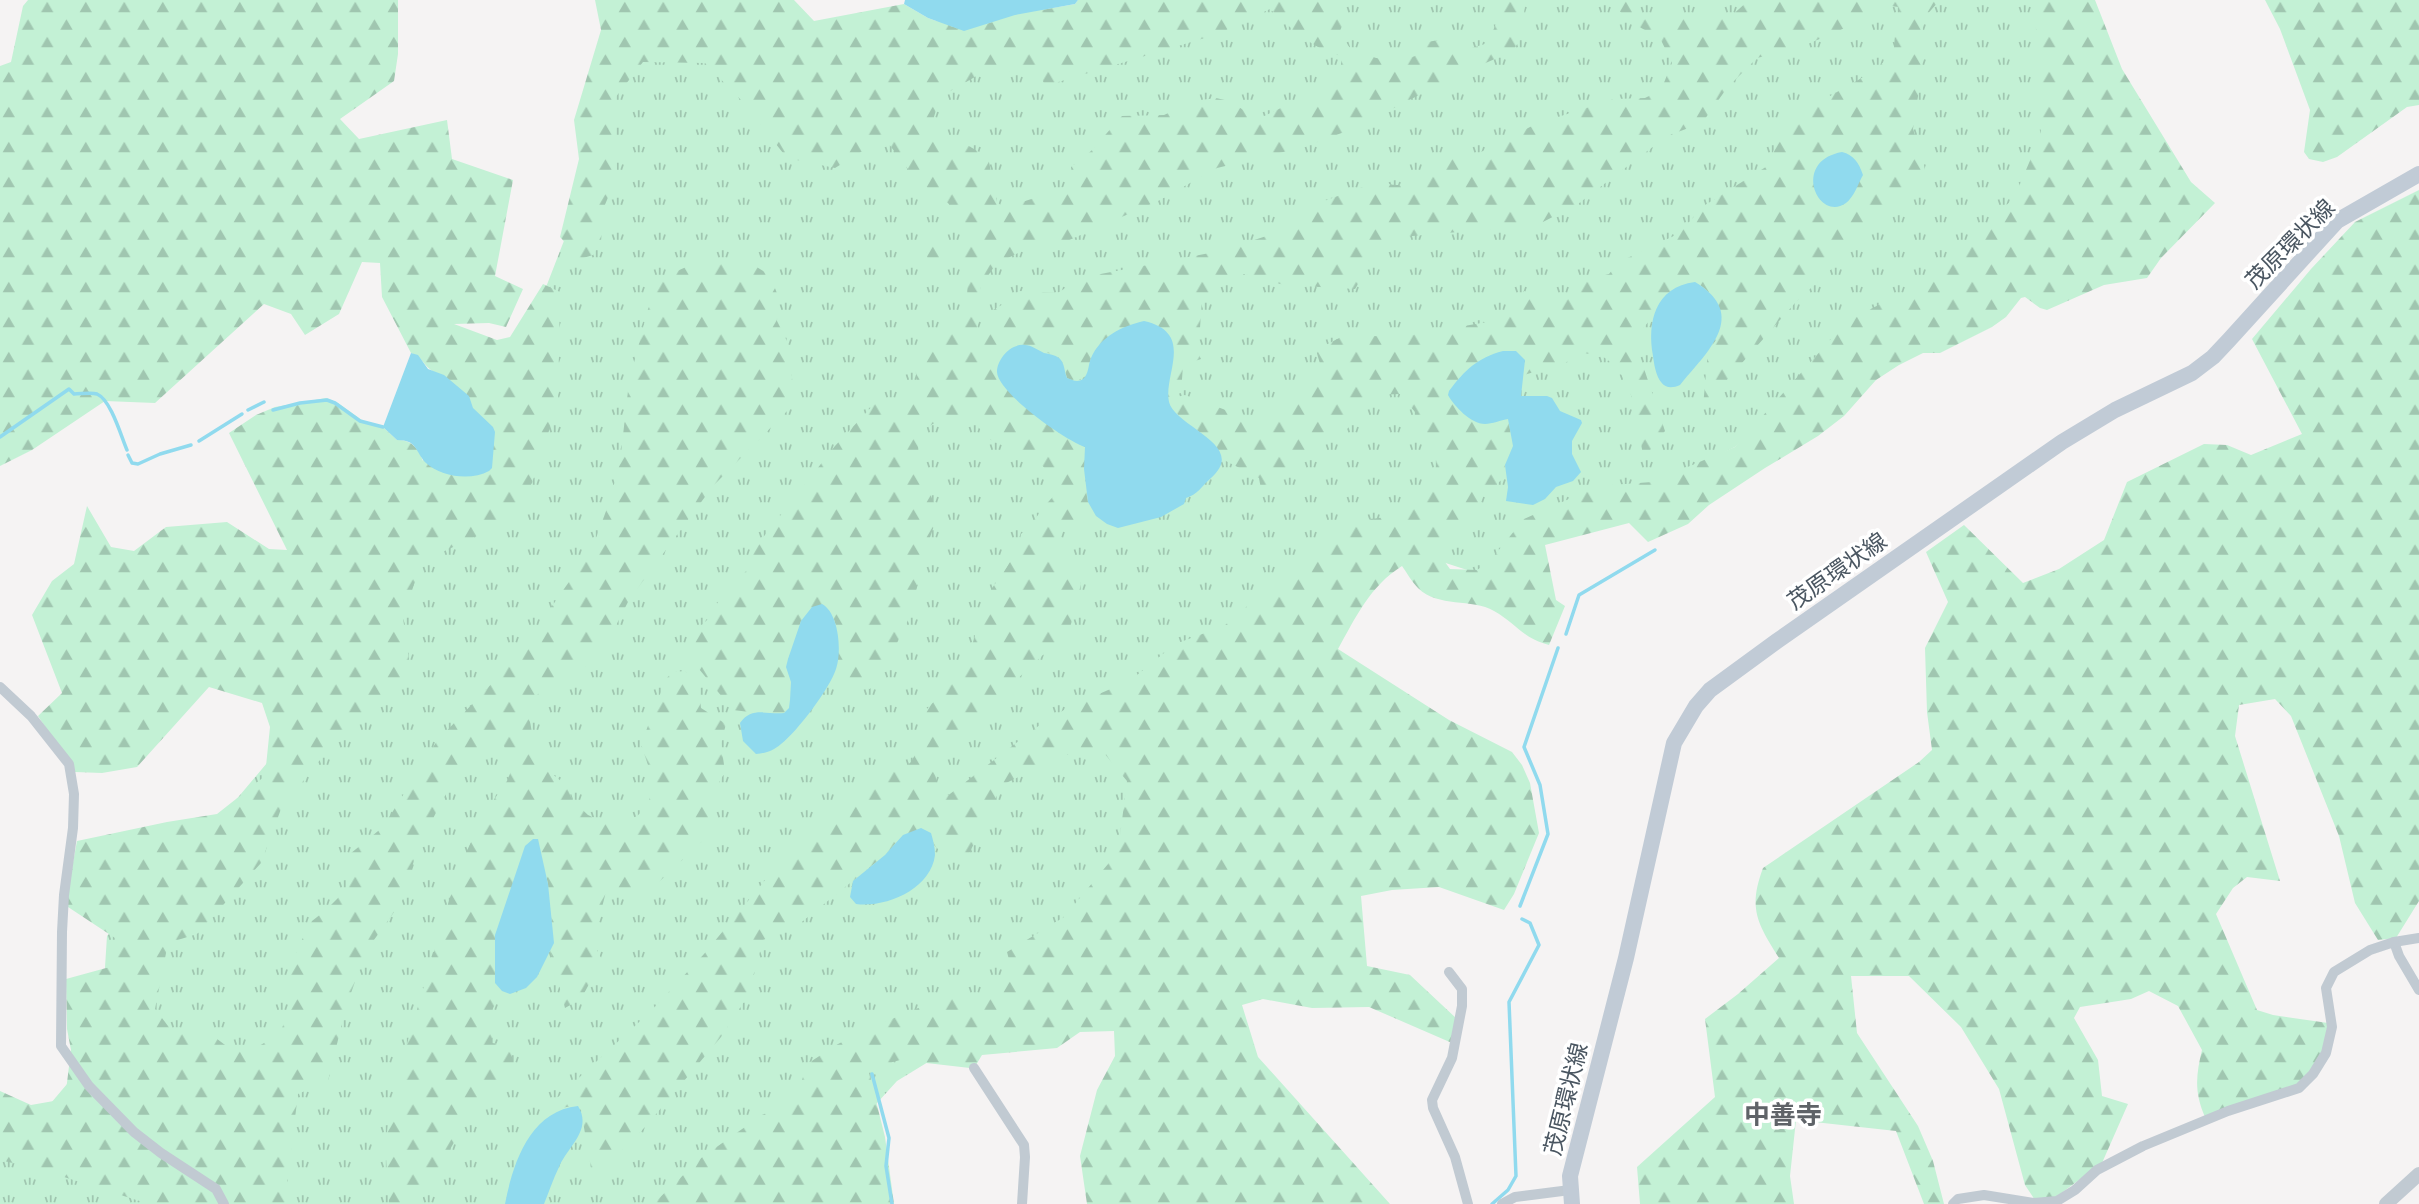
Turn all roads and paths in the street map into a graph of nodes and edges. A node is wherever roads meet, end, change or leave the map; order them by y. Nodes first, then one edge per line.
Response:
1 (2419, 174) edge
2 (0, 687) edge
3 (2419, 938) edge
4 (2395, 942) junction
5 (1449, 972) dead end
6 (2419, 990) edge
7 (974, 1068) dead end
8 (2419, 1174) edge
9 (1571, 1197) edge
10 (224, 1204) edge
11 (1022, 1204) edge
12 (1468, 1204) edge
13 (1502, 1204) edge
14 (1953, 1204) edge
15 (2386, 1204) edge

1 - 9 main road, 茂原環状線
2 - 10 street
3 - 4 street
4 - 6 street
4 - 14 street
5 - 12 street
7 - 11 street
8 - 15 street
9 - 13 street

